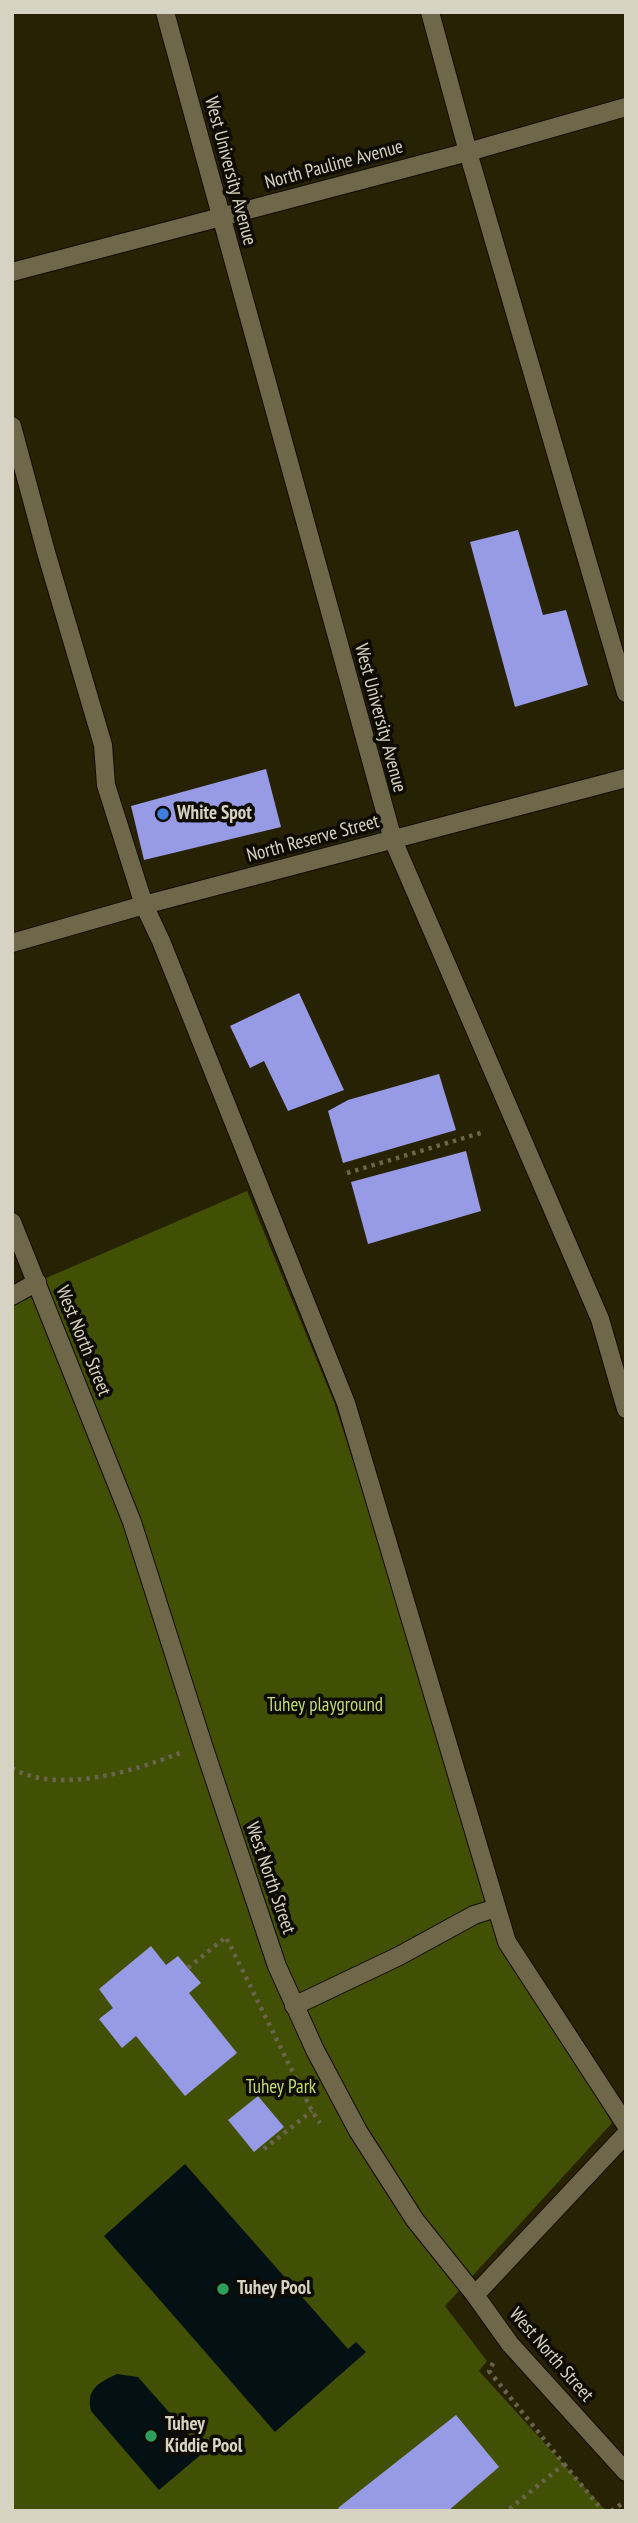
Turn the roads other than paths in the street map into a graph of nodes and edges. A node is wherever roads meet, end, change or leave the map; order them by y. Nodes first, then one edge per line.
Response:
1 (165, 12) edge
2 (430, 12) edge
3 (626, 107) edge
4 (468, 152) junction
5 (221, 217) junction
6 (12, 272) edge
7 (12, 426) edge
8 (626, 693) edge
9 (626, 778) edge
10 (393, 840) junction
11 (144, 905) junction
12 (12, 943) edge
13 (12, 1222) edge
14 (37, 1282) junction
15 (12, 1296) edge
16 (626, 1409) edge
17 (496, 1908) junction
18 (294, 2006) junction
19 (626, 2125) edge
20 (626, 2134) edge
21 (475, 2295) junction
22 (626, 2472) edge

1 - 5 street, West University Avenue
2 - 4 street
3 - 4 street, North Pauline Avenue
4 - 5 street, North Pauline Avenue
4 - 8 street
5 - 6 street, North Pauline Avenue
5 - 10 street, West University Avenue
7 - 11 street
9 - 10 street, North Reserve Street
10 - 11 street, North Reserve Street
10 - 16 street, West University Avenue
11 - 12 street, North Reserve Street
11 - 17 street
13 - 14 street, West North Street
14 - 15 street
14 - 18 street, West North Street
17 - 18 street
17 - 19 street
18 - 21 street, West North Street
20 - 21 street
21 - 22 street, West North Street

